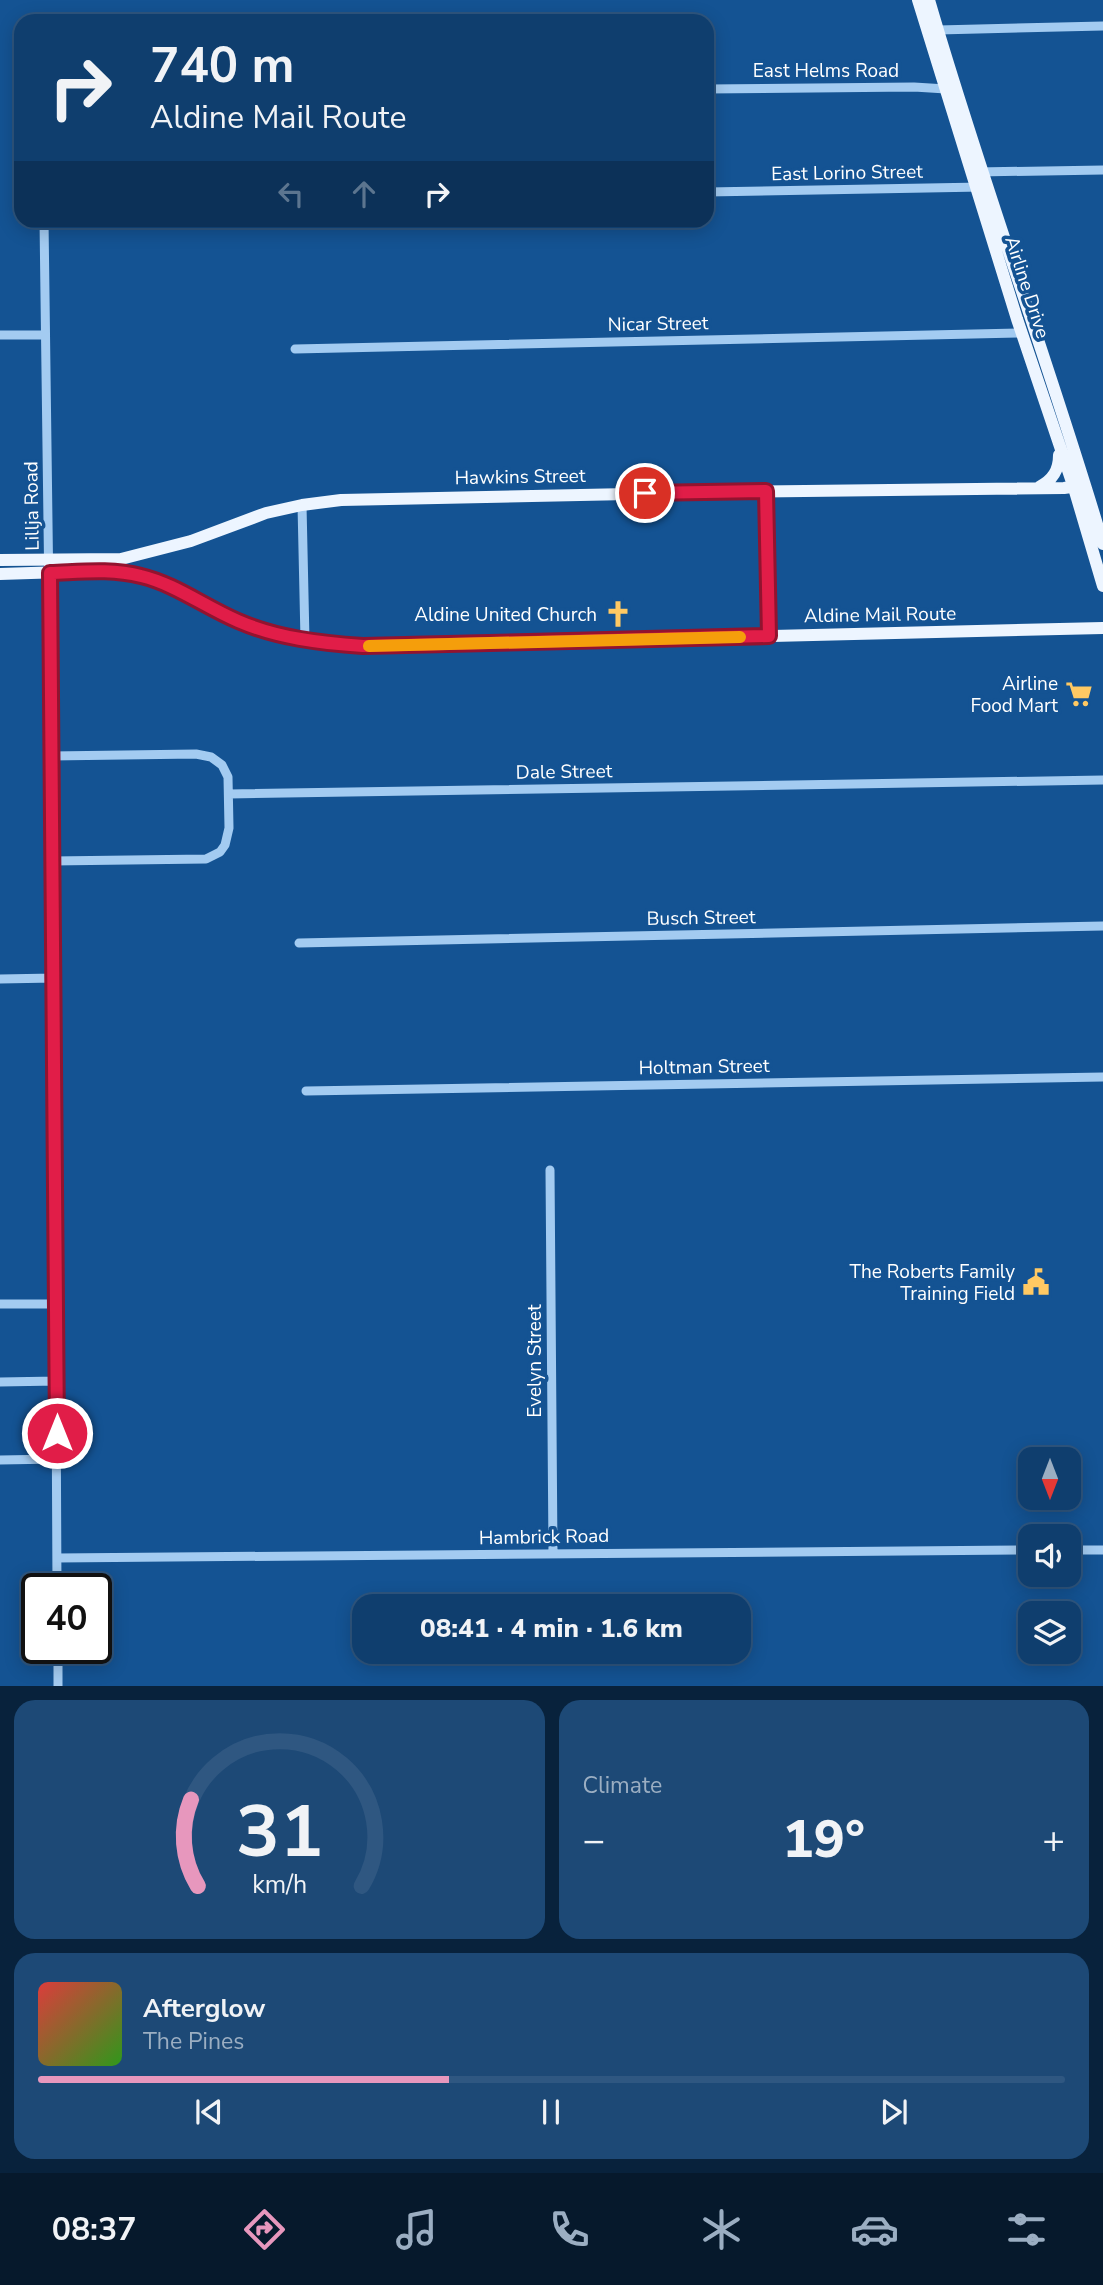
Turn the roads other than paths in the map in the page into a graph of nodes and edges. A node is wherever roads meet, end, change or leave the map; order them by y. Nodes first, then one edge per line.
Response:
1 (918, 0) edge
2 (929, 0) edge
3 (1103, 26) edge
4 (938, 30) junction
5 (714, 89) edge
6 (946, 89) junction
7 (1103, 170) edge
8 (977, 172) junction
9 (982, 187) junction
10 (714, 192) edge
11 (44, 228) edge
12 (1022, 333) junction
13 (0, 335) edge
14 (45, 335) junction
15 (295, 349) dead end
16 (1059, 443) junction
17 (1079, 486) junction
18 (1039, 488) junction
19 (766, 491) junction
20 (302, 505) junction
21 (1103, 544) edge
22 (0, 560) edge
23 (50, 560) junction
24 (50, 573) junction
25 (0, 574) edge
26 (1103, 586) edge
27 (1103, 628) edge
28 (769, 636) junction
29 (305, 640) junction
30 (51, 755) junction
31 (1103, 780) edge
32 (229, 794) junction
33 (52, 861) junction
34 (1103, 926) edge
35 (299, 943) dead end
36 (54, 978) junction
37 (0, 979) edge
38 (1103, 1077) edge
39 (306, 1091) dead end
40 (550, 1170) dead end
41 (0, 1304) edge
42 (57, 1304) junction
43 (57, 1381) junction
44 (0, 1382) edge
45 (57, 1459) junction
46 (0, 1460) edge
47 (1018, 1550) edge
48 (1081, 1550) edge
49 (1103, 1550) edge
50 (553, 1553) junction
51 (57, 1558) junction
52 (57, 1573) edge
53 (58, 1664) edge
54 (58, 1686) edge

1 - 6 main road, Airline Drive
2 - 4 main road, Airline Drive
3 - 4 street
4 - 8 main road, Airline Drive
5 - 6 street, East Helms Road
6 - 8 main road, Airline Drive
7 - 8 street
8 - 9 main road, Airline Drive
9 - 10 street, East Lorino Street
9 - 12 main road, Airline Drive
9 - 17 main road, Airline Drive
11 - 14 street, Lillja Road
12 - 15 street, Nicar Street
12 - 16 main road, Airline Drive
13 - 14 street
14 - 23 street, Lillja Road
16 - 17 main road, Airline Drive
16 - 18 main road
17 - 18 main road, Hawkins Street
17 - 21 main road, Airline Drive
17 - 26 main road, Airline Drive
18 - 19 main road, Hawkins Street
19 - 20 main road, Hawkins Street
19 - 28 street
20 - 23 main road, Hawkins Street
20 - 29 street
22 - 23 main road
23 - 24 street, Lillja Road
24 - 25 main road, Aldine Mail Route
24 - 29 main road, Aldine Mail Route
24 - 30 street, Lillja Road
27 - 28 main road, Aldine Mail Route
28 - 29 main road, Aldine Mail Route
30 - 32 street
30 - 33 street, Lillja Road
31 - 32 street, Dale Street
32 - 33 street
33 - 36 street, Lillja Road
34 - 35 street, Busch Street
36 - 37 street
36 - 42 street, Lillja Road
38 - 39 street, Holtman Street
40 - 50 street, Evelyn Street
41 - 42 street
42 - 43 street, Lillja Road
43 - 44 street
43 - 45 street, Lillja Road
45 - 46 street
45 - 51 street, Lillja Road
47 - 50 street, Hambrick Road
48 - 49 street
50 - 51 street, Hambrick Road
51 - 52 street, Lillja Road
53 - 54 street

